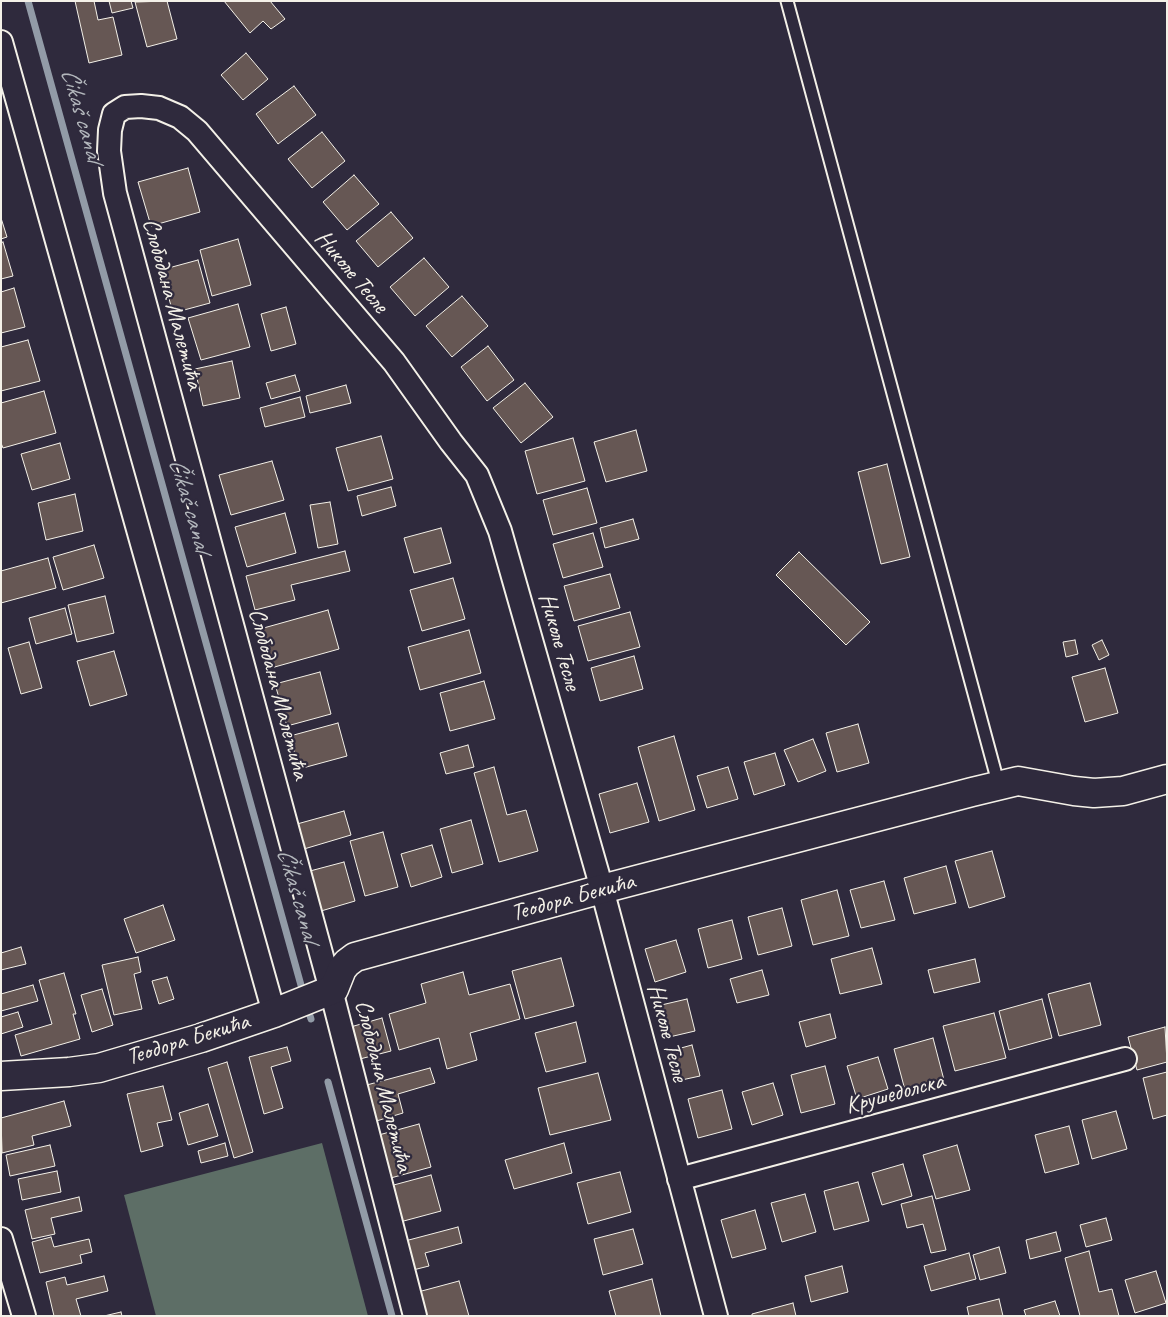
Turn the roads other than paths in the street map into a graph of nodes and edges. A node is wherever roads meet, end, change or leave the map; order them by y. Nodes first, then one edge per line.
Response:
1 (787, 1) edge
2 (1, 42) edge
3 (141, 106) joint
4 (1167, 778) edge
5 (999, 786) junction
6 (602, 889) junction
7 (326, 992) junction
8 (279, 1011) junction
9 (1125, 1059) dead end
10 (1, 1076) edge
11 (679, 1179) junction
12 (1, 1239) edge
13 (24, 1316) edge
14 (415, 1316) edge
15 (716, 1316) edge

1 - 5 lane
2 - 8 street
3 - 6 street, Николе Тесле
3 - 7 street, Слободана Малетића
4 - 5 street, Теодора Бекића
5 - 6 street, Теодора Бекића
6 - 7 street, Теодора Бекића
6 - 11 street, Николе Тесле
7 - 8 street, Теодора Бекића
7 - 14 street, Слободана Малетића
8 - 10 street, Теодора Бекића
9 - 11 street, Крушедолска
11 - 15 street, Николе Тесле
12 - 13 street

